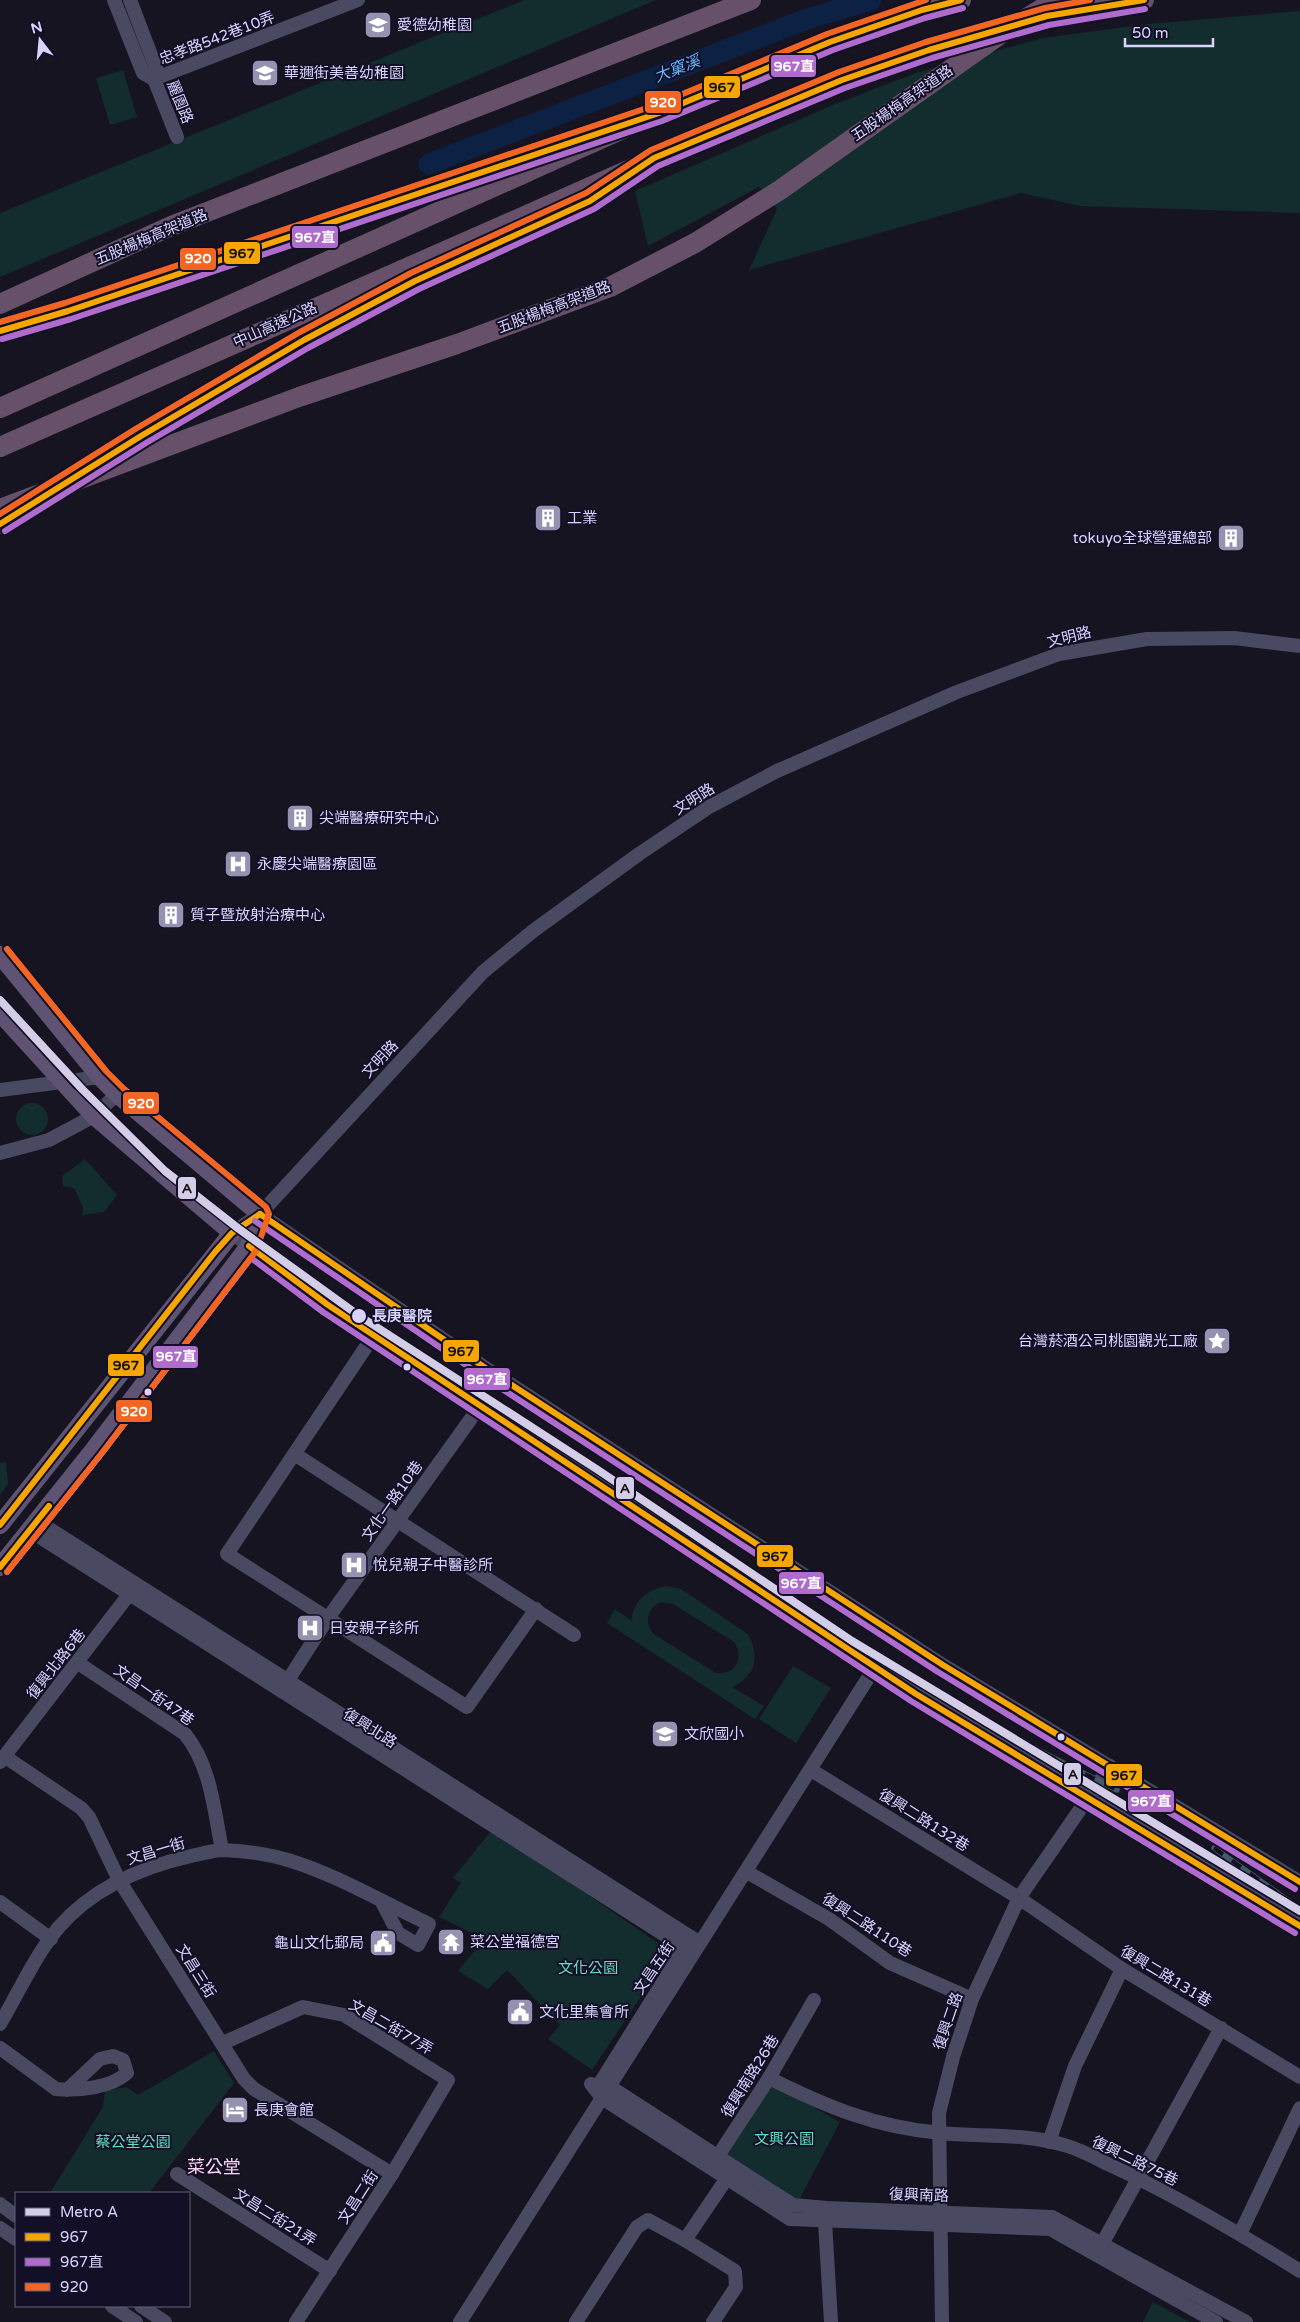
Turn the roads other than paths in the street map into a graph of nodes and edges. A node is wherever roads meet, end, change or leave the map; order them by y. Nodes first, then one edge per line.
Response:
1 (114, 0) edge
2 (130, 0) edge
3 (751, 0) edge
4 (961, 0) edge
5 (1056, 0) edge
6 (1144, 0) edge
7 (351, 2) edge
8 (154, 79) junction
9 (658, 113) junction
10 (177, 137) dead end
11 (654, 158) junction
12 (0, 304) edge
13 (0, 331) edge
14 (0, 408) edge
15 (0, 447) edge
16 (0, 509) edge
17 (0, 524) edge
18 (1300, 646) edge
19 (0, 955) edge
20 (0, 1013) edge
21 (100, 1077) junction
22 (62, 1082) junction
23 (0, 1090) edge
24 (117, 1094) junction
25 (94, 1116) junction
26 (0, 1153) edge
27 (260, 1214) junction
28 (232, 1232) junction
29 (249, 1246) junction
30 (374, 1335) junction
31 (480, 1406) junction
32 (296, 1455) junction
33 (399, 1520) junction
34 (0, 1525) edge
35 (33, 1526) junction
36 (2, 1561) edge
37 (133, 1589) junction
38 (536, 1609) junction
39 (328, 1618) junction
40 (574, 1635) dead end
41 (78, 1663) junction
42 (875, 1667) junction
43 (284, 1685) junction
44 (2, 1759) edge
45 (1110, 1766) junction
46 (811, 1770) junction
47 (1088, 1798) junction
48 (222, 1850) junction
49 (747, 1872) junction
50 (119, 1880) junction
51 (1300, 1882) edge
52 (1019, 1898) junction
53 (0, 1902) edge
54 (382, 1902) dead end
55 (1300, 1926) edge
56 (51, 1939) junction
57 (693, 1948) junction
58 (1122, 1969) junction
59 (972, 1999) junction
60 (814, 2000) dead end
61 (0, 2024) edge
62 (1222, 2028) junction
63 (223, 2043) junction
64 (0, 2048) edge
65 (1300, 2077) edge
66 (769, 2078) junction
67 (444, 2088) joint
68 (600, 2088) junction
69 (67, 2090) dead end
70 (1300, 2108) edge
71 (938, 2133) junction
72 (1049, 2142) junction
73 (715, 2161) junction
74 (177, 2174) dead end
75 (392, 2174) junction
76 (728, 2178) junction
77 (1138, 2178) junction
78 (0, 2204) edge
79 (15, 2215) edge
80 (940, 2219) junction
81 (983, 2220) junction
82 (825, 2222) junction
83 (0, 2228) edge
84 (1240, 2234) junction
85 (15, 2238) edge
86 (685, 2240) junction
87 (1102, 2244) junction
88 (330, 2271) junction
89 (1300, 2271) edge
90 (114, 2307) edge
91 (142, 2307) edge
92 (136, 2322) edge
93 (165, 2322) edge
94 (296, 2322) edge
95 (450, 2322) edge
96 (460, 2322) edge
97 (576, 2322) edge
98 (713, 2322) edge
99 (831, 2322) edge
100 (942, 2322) edge
101 (1216, 2322) edge
102 (1246, 2322) edge

1 - 8 street, 麗園路
2 - 8 street, 麗園路
3 - 12 highway, 五股楊梅高架道路
4 - 9 highway
5 - 16 highway, 五股楊梅高架道路, bridge
6 - 11 highway, 中山高速公路
7 - 8 street, 忠孝路542巷10弄
8 - 10 street, 麗園路
9 - 13 highway
9 - 14 highway
11 - 15 highway, 中山高速公路
11 - 17 highway
18 - 27 street, 文明路
19 - 21 main road
20 - 22 main road
21 - 22 street
21 - 24 main road
22 - 23 street
22 - 25 main road
24 - 25 street
24 - 27 main road
25 - 26 street
25 - 28 main road
27 - 28 street, 文明路
27 - 29 main road
27 - 45 street
28 - 29 street
28 - 34 main road
29 - 30 street
29 - 35 main road
30 - 31 street
30 - 32 street
31 - 33 street, 文化一路10巷
31 - 42 street
32 - 33 street
32 - 39 street
33 - 38 street
33 - 39 street, 文化一路10巷
35 - 36 main road
35 - 37 street, 復興北路
37 - 41 street, 復興北路6巷
37 - 43 street, 復興北路
38 - 39 street
38 - 40 street
39 - 43 street, 文化一路10巷
41 - 44 street, 復興北路6巷
41 - 48 street, 文昌一街47巷
42 - 46 street, 文昌五街
42 - 47 street
43 - 57 street, 復興北路
44 - 50 street, 文昌三街
45 - 47 street, 復興二路
45 - 51 street
46 - 49 street, 文昌五街
46 - 52 street, 復興二路132巷
47 - 52 street, 復興二路
47 - 55 street
48 - 50 street, 文昌一街
48 - 54 street, 文昌一街
49 - 57 street, 文昌五街
49 - 59 street, 復興二路110巷
50 - 56 street, 文昌一街
50 - 63 street, 文昌三街
52 - 58 street, 復興二路131巷
52 - 59 street, 復興二路
53 - 56 street
56 - 61 street, 文昌一街
57 - 68 street, 文昌五街
58 - 62 street, 復興二路131巷
58 - 72 street
59 - 71 street, 復興二路
60 - 66 street, 復興南路26巷
62 - 65 street, 復興二路131巷
62 - 77 street
63 - 67 street, 文昌二街77弄
63 - 75 street, 文昌三街
64 - 69 street
66 - 71 street, 復興二路75巷
66 - 73 street, 復興南路26巷
67 - 75 street, 文昌二街
68 - 73 street, 復興南路
68 - 95 street, 文昌五街
68 - 96 street, 文昌五街
70 - 84 street
71 - 72 street, 復興二路75巷
71 - 80 street, 復興二路
72 - 77 street, 復興二路75巷
73 - 76 street, 復興南路
73 - 80 street, 復興南路
74 - 88 street, 文昌二街21弄
75 - 88 street, 文昌二街
76 - 82 street, 復興南路
76 - 86 street
77 - 84 street, 復興二路75巷
77 - 87 street
78 - 79 street
80 - 81 street, 復興南路
80 - 82 street, 復興南路
80 - 100 street, 復興二路
81 - 87 street, 復興南路
81 - 101 street, 復興南路
82 - 99 street
83 - 85 street
84 - 89 street, 復興二路75巷
86 - 97 street
86 - 98 street
87 - 102 street, 復興南路
88 - 94 street, 文昌二街
90 - 92 street
91 - 93 street

